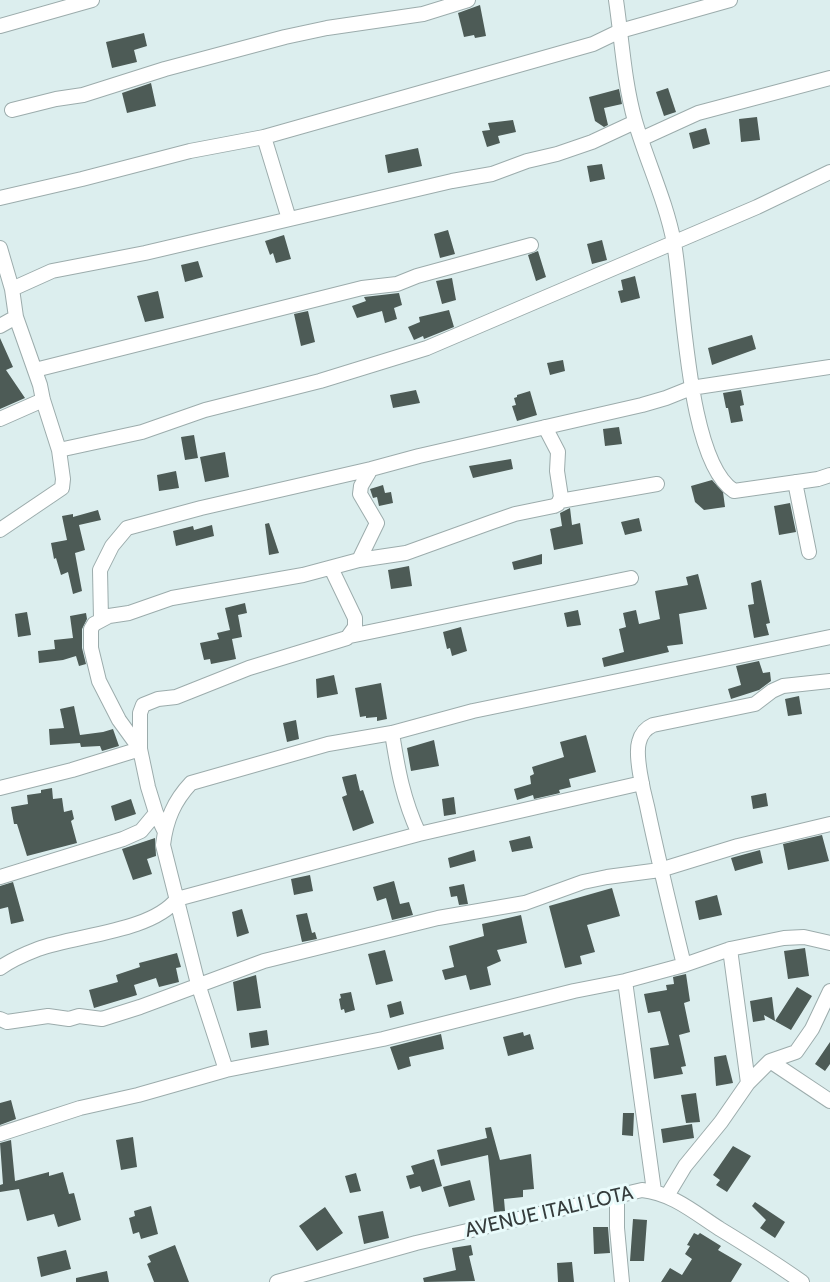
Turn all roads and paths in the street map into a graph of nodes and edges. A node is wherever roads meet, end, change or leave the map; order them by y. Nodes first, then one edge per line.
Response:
1 (92, 0) edge
2 (468, 0) edge
3 (616, 0) edge
4 (730, 0) edge
5 (0, 26) edge
6 (620, 31) junction
7 (830, 78) edge
8 (12, 110) dead end
9 (635, 122) junction
10 (264, 137) junction
11 (641, 139) junction
12 (830, 172) edge
13 (0, 198) edge
14 (289, 219) junction
15 (674, 242) junction
16 (531, 245) dead end
17 (0, 248) edge
18 (12, 289) junction
19 (16, 317) junction
20 (0, 326) edge
21 (830, 367) edge
22 (35, 370) junction
23 (691, 388) junction
24 (43, 400) junction
25 (0, 419) edge
26 (545, 427) junction
27 (59, 450) junction
28 (371, 469) junction
29 (830, 475) edge
30 (795, 482) junction
31 (657, 484) dead end
32 (560, 501) junction
33 (0, 530) edge
34 (809, 552) dead end
35 (359, 560) junction
36 (331, 568) junction
37 (631, 579) dead end
38 (101, 619) junction
39 (350, 636) junction
40 (830, 637) edge
41 (830, 681) edge
42 (392, 733) junction
43 (140, 749) junction
44 (642, 783) junction
45 (0, 788) edge
46 (156, 813) junction
47 (830, 824) edge
48 (165, 832) junction
49 (419, 834) junction
50 (660, 870) junction
51 (0, 877) edge
52 (177, 899) junction
53 (830, 943) edge
54 (730, 949) junction
55 (684, 965) junction
56 (0, 968) edge
57 (625, 981) junction
58 (198, 984) junction
59 (830, 991) edge
60 (0, 1019) edge
61 (770, 1061) junction
62 (226, 1070) junction
63 (748, 1083) junction
64 (830, 1101) edge
65 (0, 1134) edge
66 (660, 1194) junction
67 (617, 1196) junction
68 (277, 1282) edge
69 (622, 1282) edge
70 (802, 1282) edge

1 - 5 street
2 - 8 street
3 - 6 street
4 - 6 street
6 - 9 street
6 - 10 street
7 - 11 street
9 - 11 street
9 - 14 street
10 - 13 street
10 - 14 street
11 - 15 street
12 - 15 street
14 - 18 street
15 - 23 street
15 - 27 street
16 - 22 street
17 - 18 street
18 - 19 street
19 - 20 street
19 - 22 street
21 - 23 street
22 - 24 street
23 - 26 street
23 - 30 street
24 - 25 street
24 - 27 street
26 - 28 street
26 - 32 street
27 - 33 street
28 - 35 street
28 - 38 street
29 - 30 street
30 - 34 street
31 - 32 street
32 - 35 street
35 - 36 street
36 - 38 street
36 - 39 street
37 - 39 street
38 - 43 street
39 - 43 street
40 - 42 street
41 - 44 street
42 - 48 street
42 - 49 street
43 - 45 street
43 - 46 street
44 - 49 street
44 - 50 street
46 - 48 street
46 - 51 street
47 - 50 street
48 - 52 street
49 - 52 street
50 - 55 street
50 - 58 street
52 - 56 street
52 - 58 street
53 - 54 street
54 - 55 street
54 - 63 street
55 - 57 street
57 - 62 street
57 - 66 street
58 - 60 street
58 - 62 street
59 - 61 street
61 - 63 street
61 - 64 street
62 - 65 street
63 - 66 street
66 - 67 street, AVENUE ITALI LOTA
66 - 70 street
67 - 68 street, AVENUE ITALI LOTA
67 - 69 street

